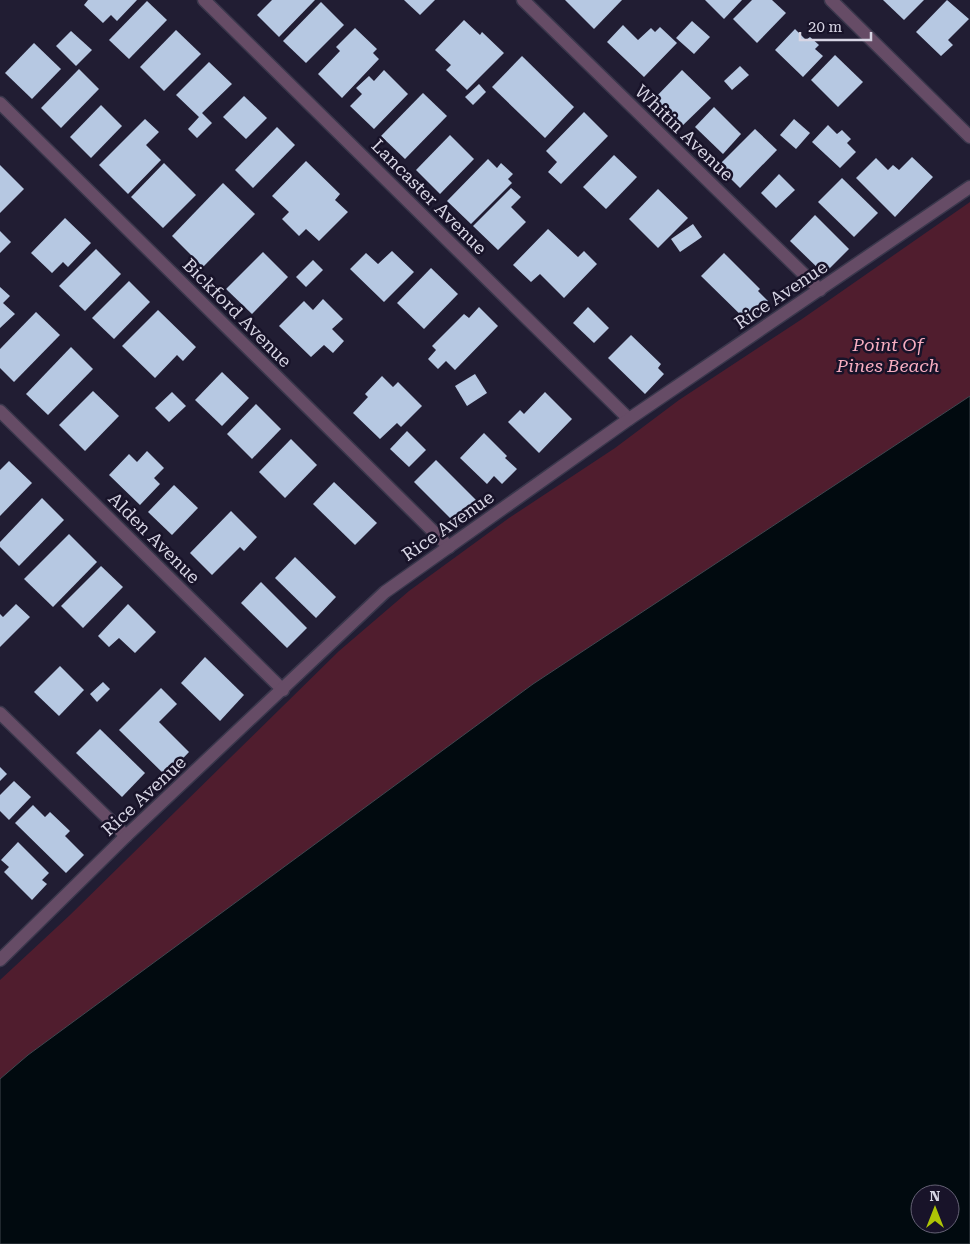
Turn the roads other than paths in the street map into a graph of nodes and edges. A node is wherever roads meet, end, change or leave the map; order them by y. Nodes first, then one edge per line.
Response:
1 (204, 0) edge
2 (523, 0) edge
3 (831, 0) edge
4 (0, 103) edge
5 (970, 137) edge
6 (970, 188) edge
7 (820, 290) junction
8 (0, 411) edge
9 (629, 419) junction
10 (449, 547) junction
11 (283, 690) junction
12 (0, 713) edge
13 (126, 836) junction
14 (0, 960) edge

1 - 9 street, Lancaster Avenue
2 - 7 street, Whitin Avenue
3 - 5 street
4 - 10 street, Bickford Avenue
6 - 7 street, Rice Avenue
7 - 9 street, Rice Avenue
8 - 11 street, Alden Avenue
9 - 10 street, Rice Avenue
10 - 11 street, Rice Avenue
11 - 13 street, Rice Avenue
12 - 13 street
13 - 14 street, Rice Avenue

